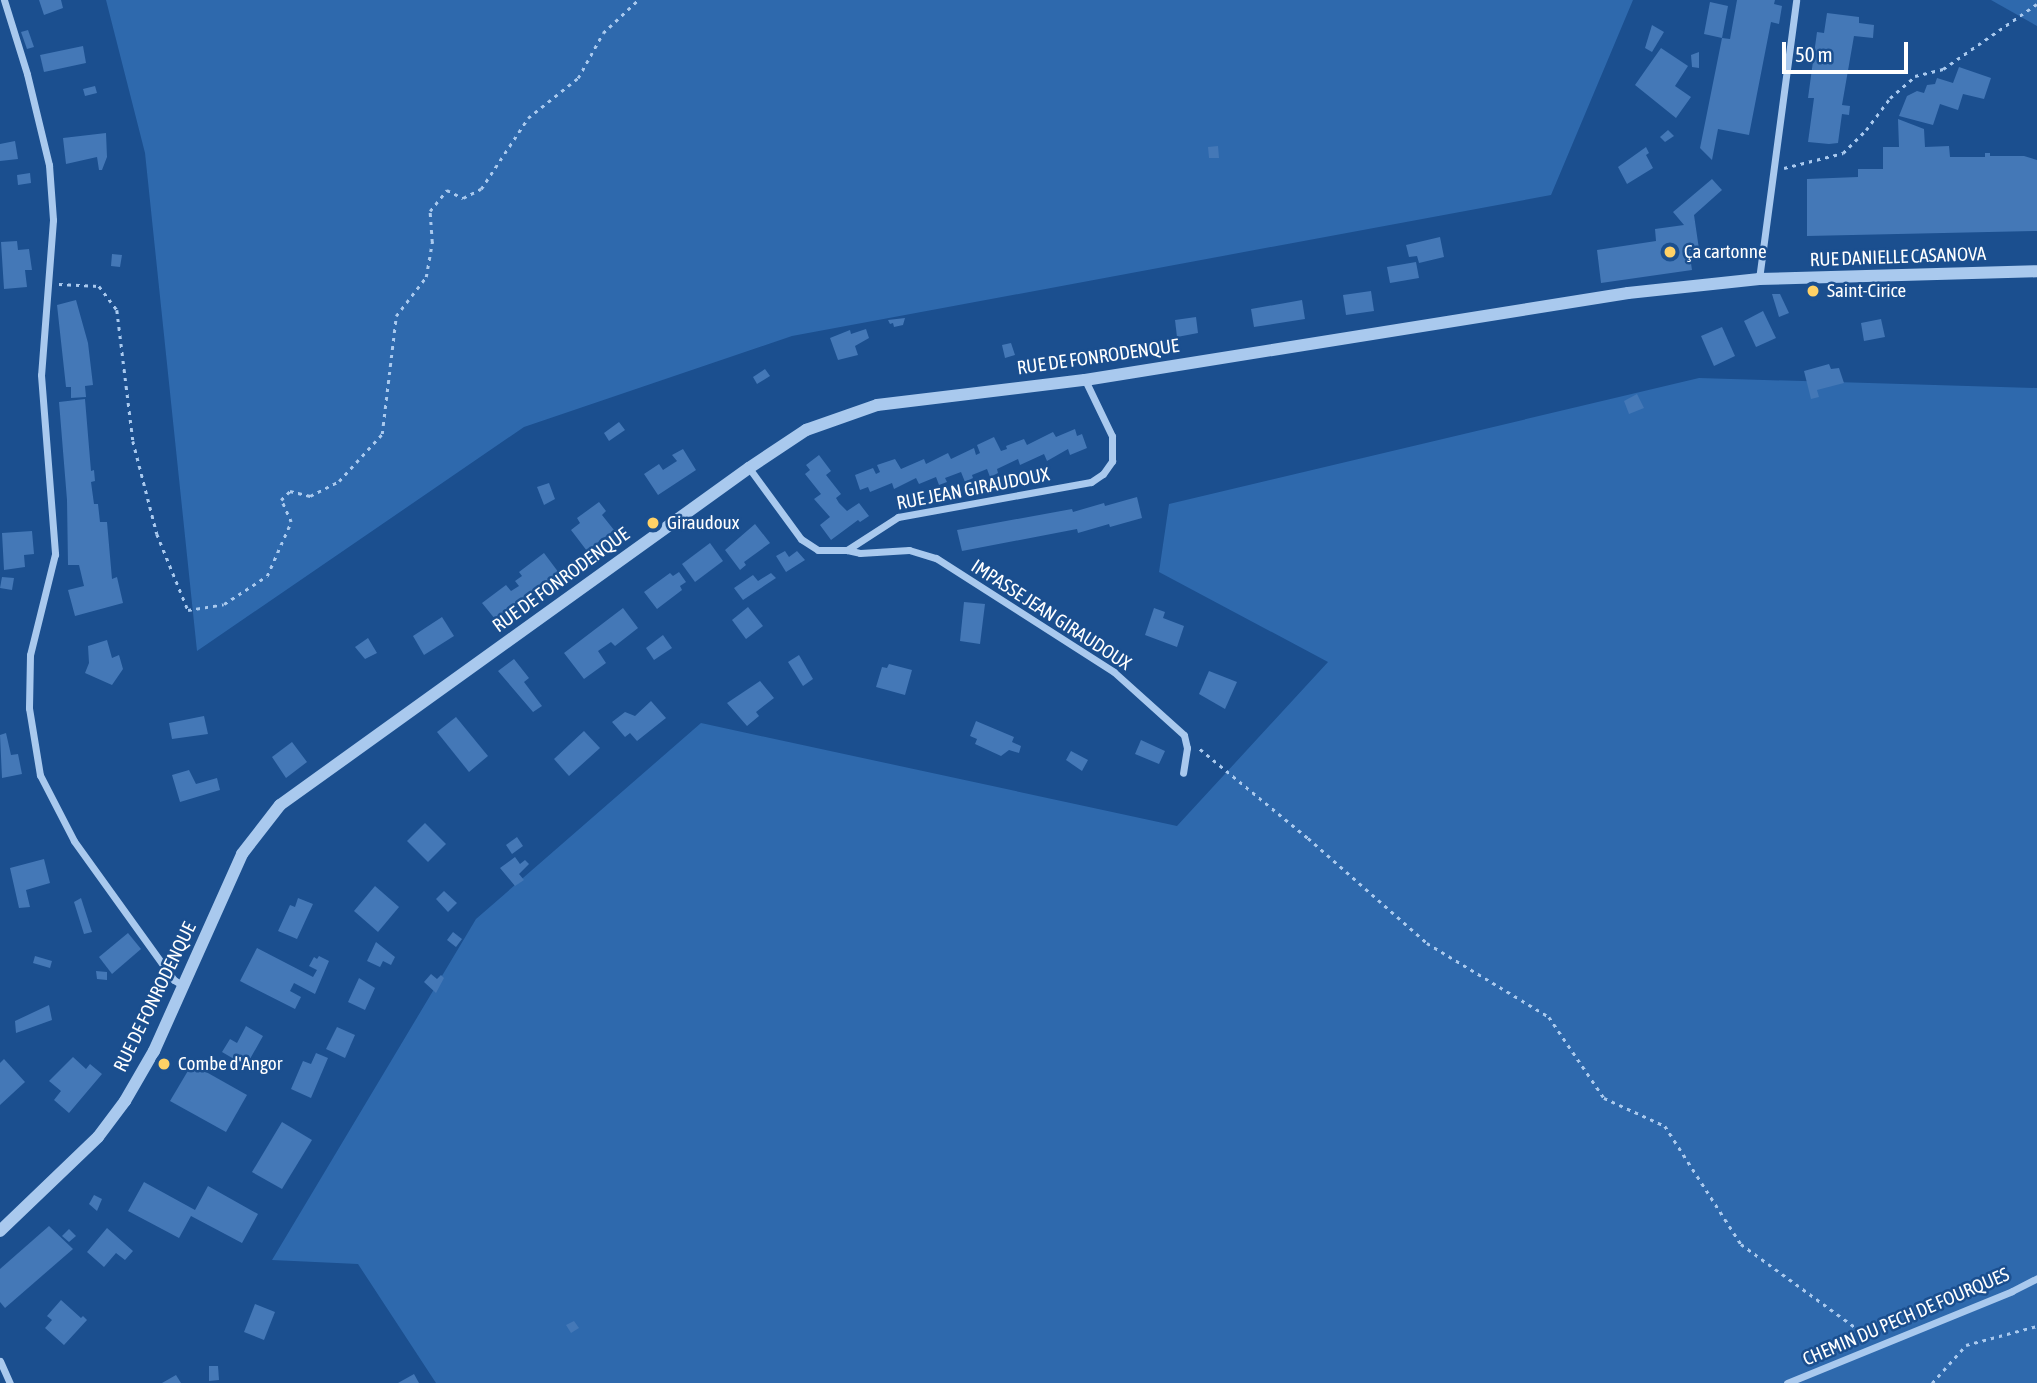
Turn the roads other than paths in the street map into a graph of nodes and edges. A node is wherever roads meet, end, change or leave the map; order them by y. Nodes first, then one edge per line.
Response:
1 (4, 0) edge
2 (1796, 0) edge
3 (2037, 271) edge
4 (1759, 279) junction
5 (1085, 380) junction
6 (749, 468) junction
7 (847, 550) junction
8 (1183, 774) dead end
9 (184, 986) junction
10 (0, 1231) edge
11 (2037, 1278) edge
12 (0, 1361) edge
13 (10, 1383) edge
14 (1787, 1383) edge

1 - 9 street
2 - 4 street
3 - 4 street, RUE DANIELLE CASANOVA
4 - 5 street, RUE DE FONRODENQUE
5 - 6 street, RUE DE FONRODENQUE
5 - 7 street, RUE JEAN GIRAUDOUX
6 - 7 street
6 - 9 street, RUE DE FONRODENQUE
7 - 8 street, IMPASSE JEAN GIRAUDOUX
9 - 10 street, RUE DE FONRODENQUE
11 - 14 street, CHEMIN DU PECH DE FOURQUES
12 - 13 street

